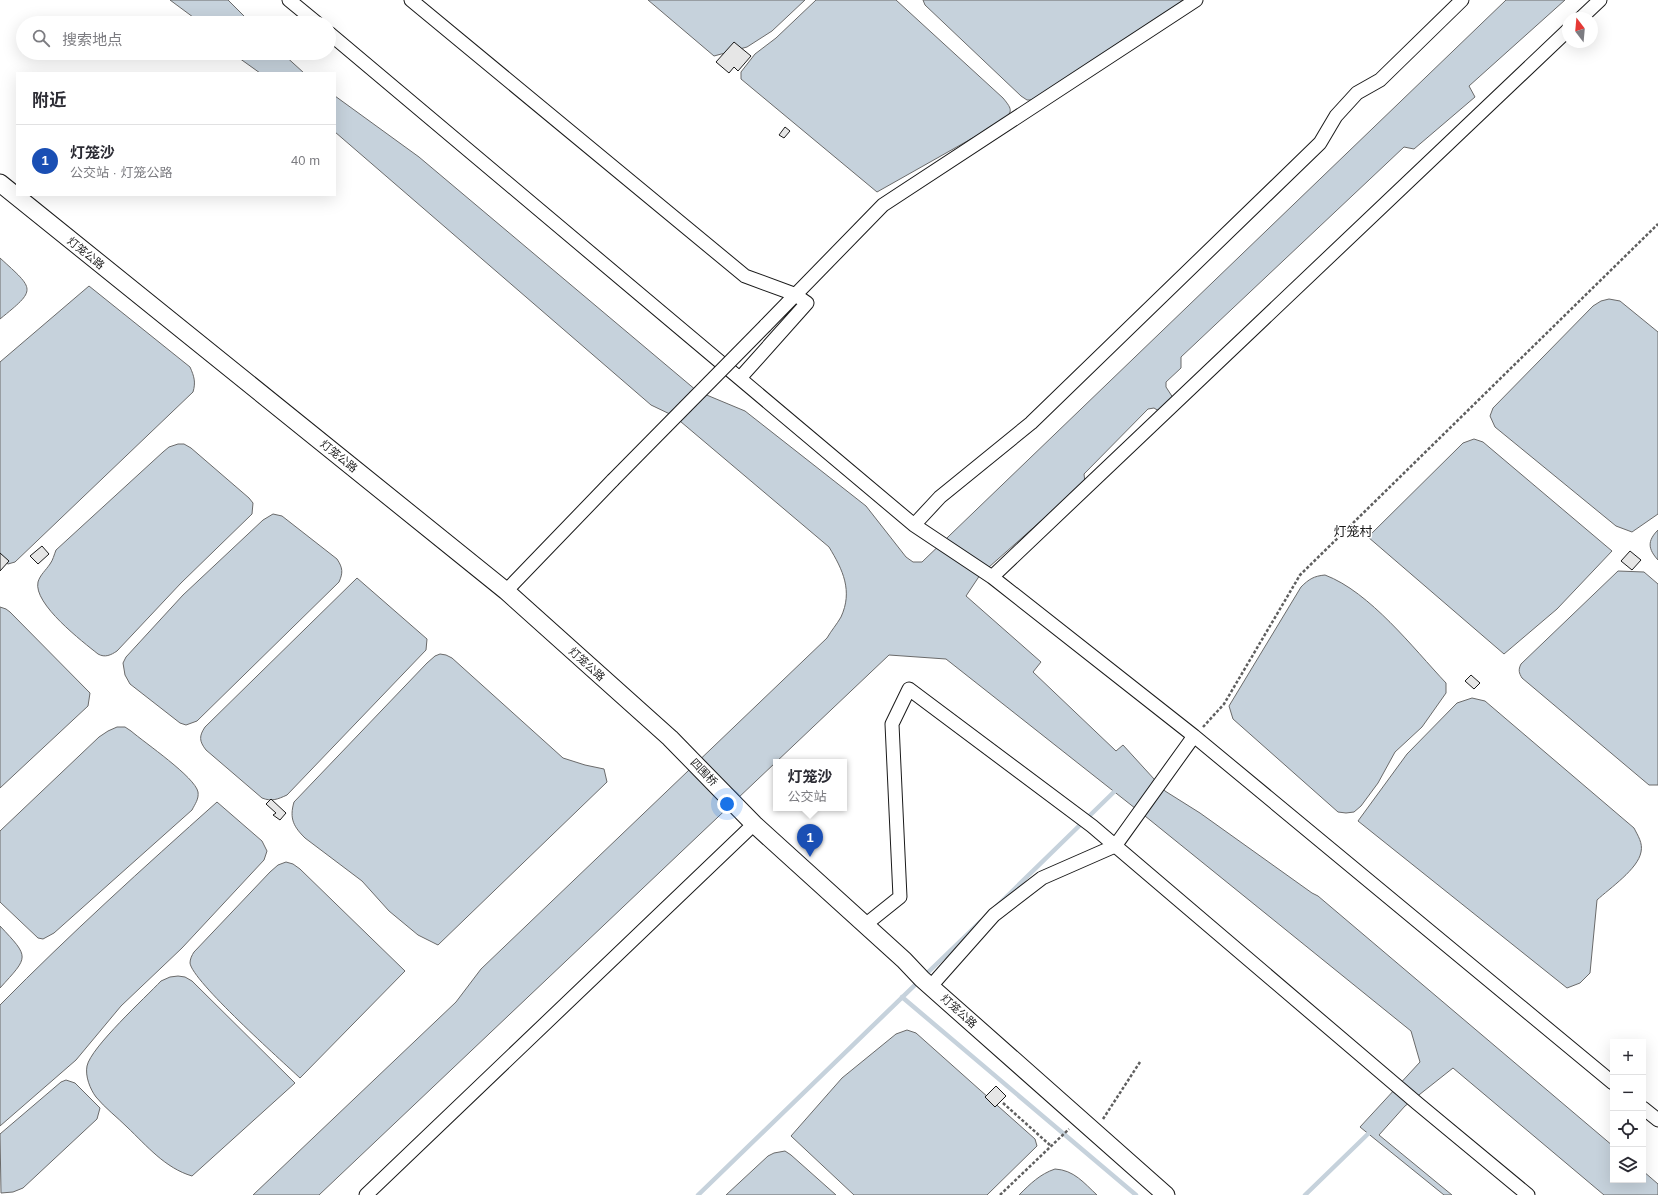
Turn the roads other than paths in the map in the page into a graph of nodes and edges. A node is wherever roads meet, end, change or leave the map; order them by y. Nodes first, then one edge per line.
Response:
1 (289, 0) edge
2 (411, 0) edge
3 (1196, 0) edge
4 (1462, 0) edge
5 (1600, 0) edge
6 (1587, 12) edge
7 (308, 16) edge
8 (1562, 36) edge
9 (336, 39) edge
10 (0, 183) edge
11 (16, 196) edge
12 (16, 196) edge
13 (794, 294) junction
14 (740, 378) junction
15 (914, 525) junction
16 (992, 577) junction
17 (506, 591) junction
18 (1194, 736) junction
19 (670, 738) joint
20 (754, 824) junction
21 (1115, 846) junction
22 (865, 924) junction
23 (926, 982) junction
24 (1610, 1081) edge
25 (1646, 1110) edge
26 (1658, 1120) edge
27 (366, 1195) edge
28 (1166, 1195) edge
29 (1528, 1195) edge

1 - 7 street
2 - 13 street
3 - 13 street
4 - 15 street
5 - 6 street
8 - 16 street
9 - 14 street
10 - 12 street, 灯笼公路
11 - 17 street, 灯笼公路
13 - 14 street
13 - 17 street, bridge
14 - 15 street
15 - 16 street
16 - 18 street
17 - 19 street, 灯笼公路
18 - 21 street
18 - 24 street
19 - 20 street, 四围桥
20 - 22 street, 灯笼公路
20 - 27 street
21 - 22 street
21 - 23 street
21 - 29 street
22 - 23 street, 灯笼公路
23 - 28 street, 灯笼公路
25 - 26 street

